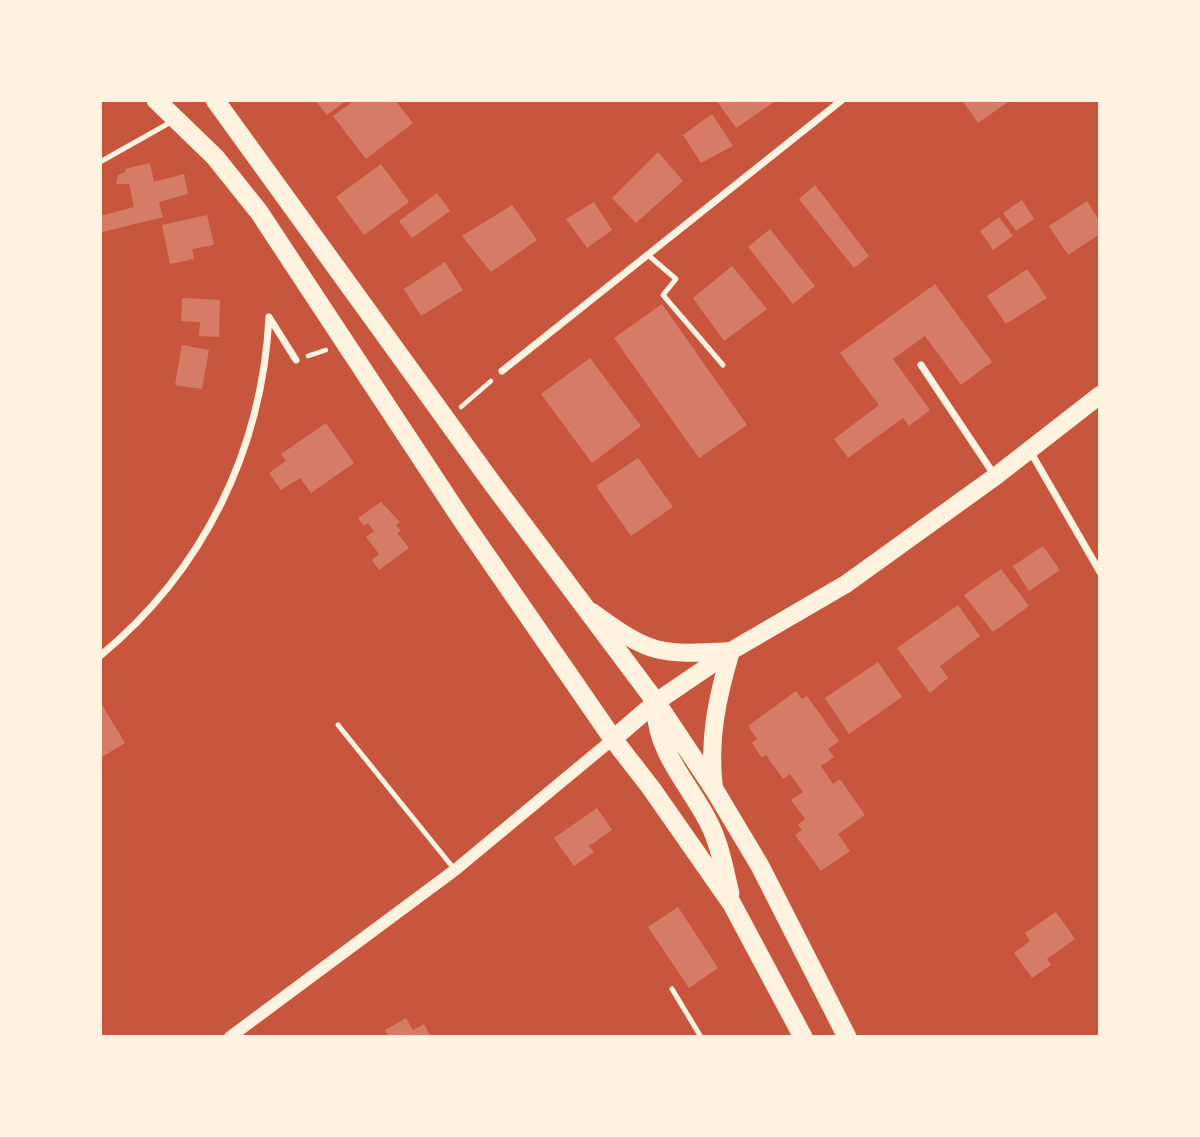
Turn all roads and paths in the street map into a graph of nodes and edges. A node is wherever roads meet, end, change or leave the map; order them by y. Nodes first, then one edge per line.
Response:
1 (156, 100) edge
2 (215, 100) edge
3 (842, 100) edge
4 (177, 118) junction
5 (100, 162) edge
6 (648, 255) junction
7 (344, 344) junction
8 (296, 360) joint
9 (723, 365) dead end
10 (920, 365) dead end
11 (502, 372) joint
12 (1100, 395) edge
13 (447, 419) junction
14 (1028, 448) junction
15 (996, 476) junction
16 (1100, 572) edge
17 (584, 606) junction
18 (730, 651) junction
19 (100, 656) edge
20 (656, 702) junction
21 (338, 725) dead end
22 (613, 739) junction
23 (714, 789) junction
24 (454, 870) junction
25 (732, 904) junction
26 (672, 989) dead end
27 (236, 1036) edge
28 (701, 1037) edge
29 (803, 1037) edge
30 (847, 1037) edge

1 - 4 highway
2 - 13 highway
3 - 6 street
4 - 5 lane
4 - 7 highway
6 - 9 lane
6 - 11 street
7 - 8 path
7 - 22 highway
8 - 19 street
10 - 15 street
11 - 13 path
12 - 14 main road
13 - 17 highway
14 - 15 main road
14 - 16 street
15 - 18 main road
17 - 18 main road
17 - 20 highway
18 - 20 main road
18 - 23 main road
20 - 22 main road
20 - 23 highway
20 - 25 highway
21 - 24 lane
22 - 24 street
22 - 25 highway
23 - 30 highway
24 - 27 street
25 - 29 highway
26 - 28 lane

